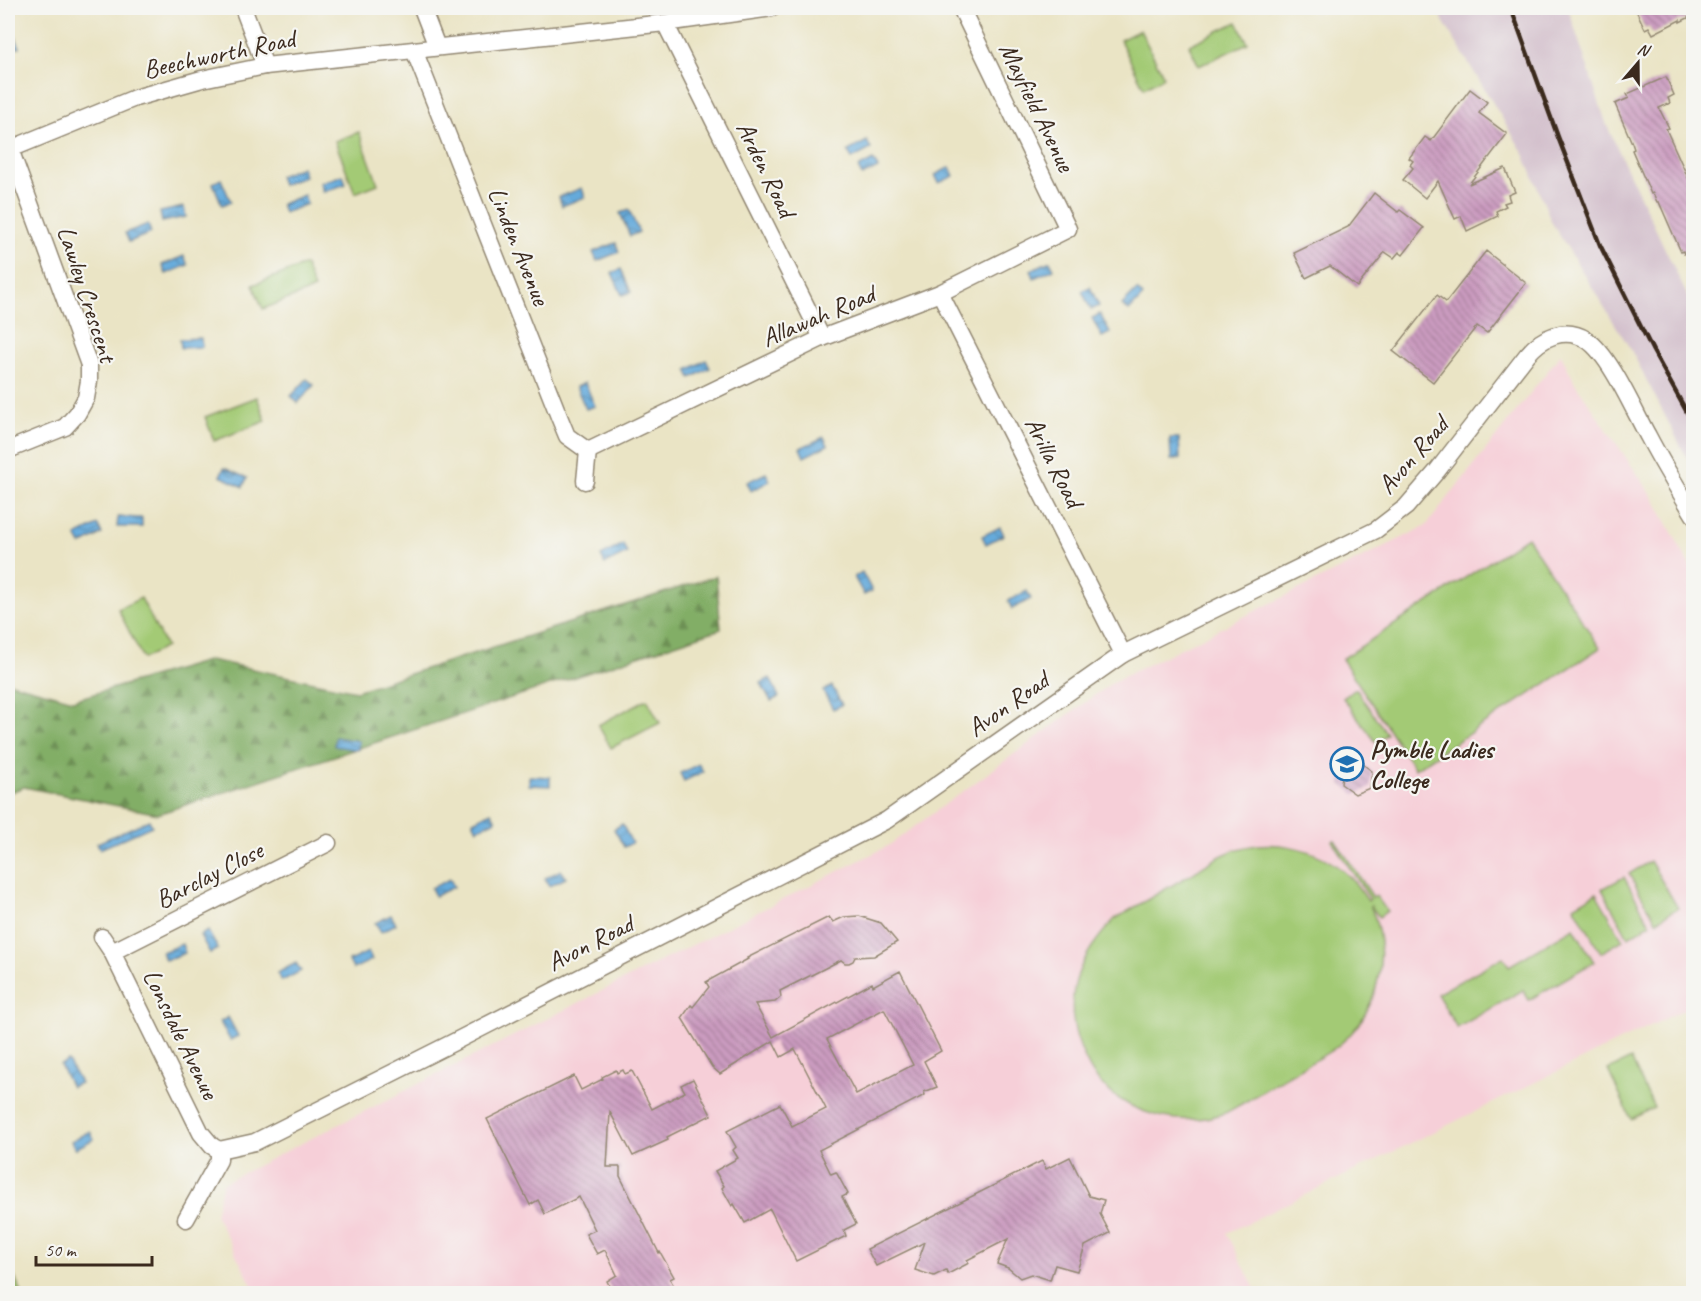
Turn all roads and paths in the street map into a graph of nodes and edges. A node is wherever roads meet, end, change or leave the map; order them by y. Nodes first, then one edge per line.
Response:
1 (243, 8) edge
2 (422, 8) edge
3 (772, 8) edge
4 (961, 8) edge
5 (665, 22) junction
6 (437, 48) junction
7 (414, 50) junction
8 (265, 66) junction
9 (9, 149) edge
10 (1068, 229) joint
11 (940, 293) junction
12 (822, 338) junction
13 (8, 450) edge
14 (588, 451) junction
15 (585, 481) dead end
16 (1694, 515) edge
17 (1123, 654) junction
18 (328, 843) dead end
19 (102, 937) dead end
20 (112, 952) junction
21 (219, 1150) junction
22 (186, 1219) dead end

1 - 8 street
2 - 6 street
3 - 5 street, Beechworth Road
4 - 10 street, Mayfield Avenue
5 - 6 street, Beechworth Road
5 - 12 street, Arden Road
6 - 7 street, Beechworth Road
7 - 8 street, Beechworth Road
7 - 14 street, Linden Avenue
8 - 9 street, Beechworth Road
9 - 13 street, Lawley Crescent
10 - 11 street, Allawah Road
11 - 12 street, Allawah Road
11 - 17 street, Arilla Road
12 - 14 street, Allawah Road
14 - 15 street
16 - 17 street, Avon Road
17 - 21 street, Avon Road
18 - 20 street, Barclay Close
19 - 20 street, Lonsdale Avenue
20 - 21 street, Lonsdale Avenue
21 - 22 street

